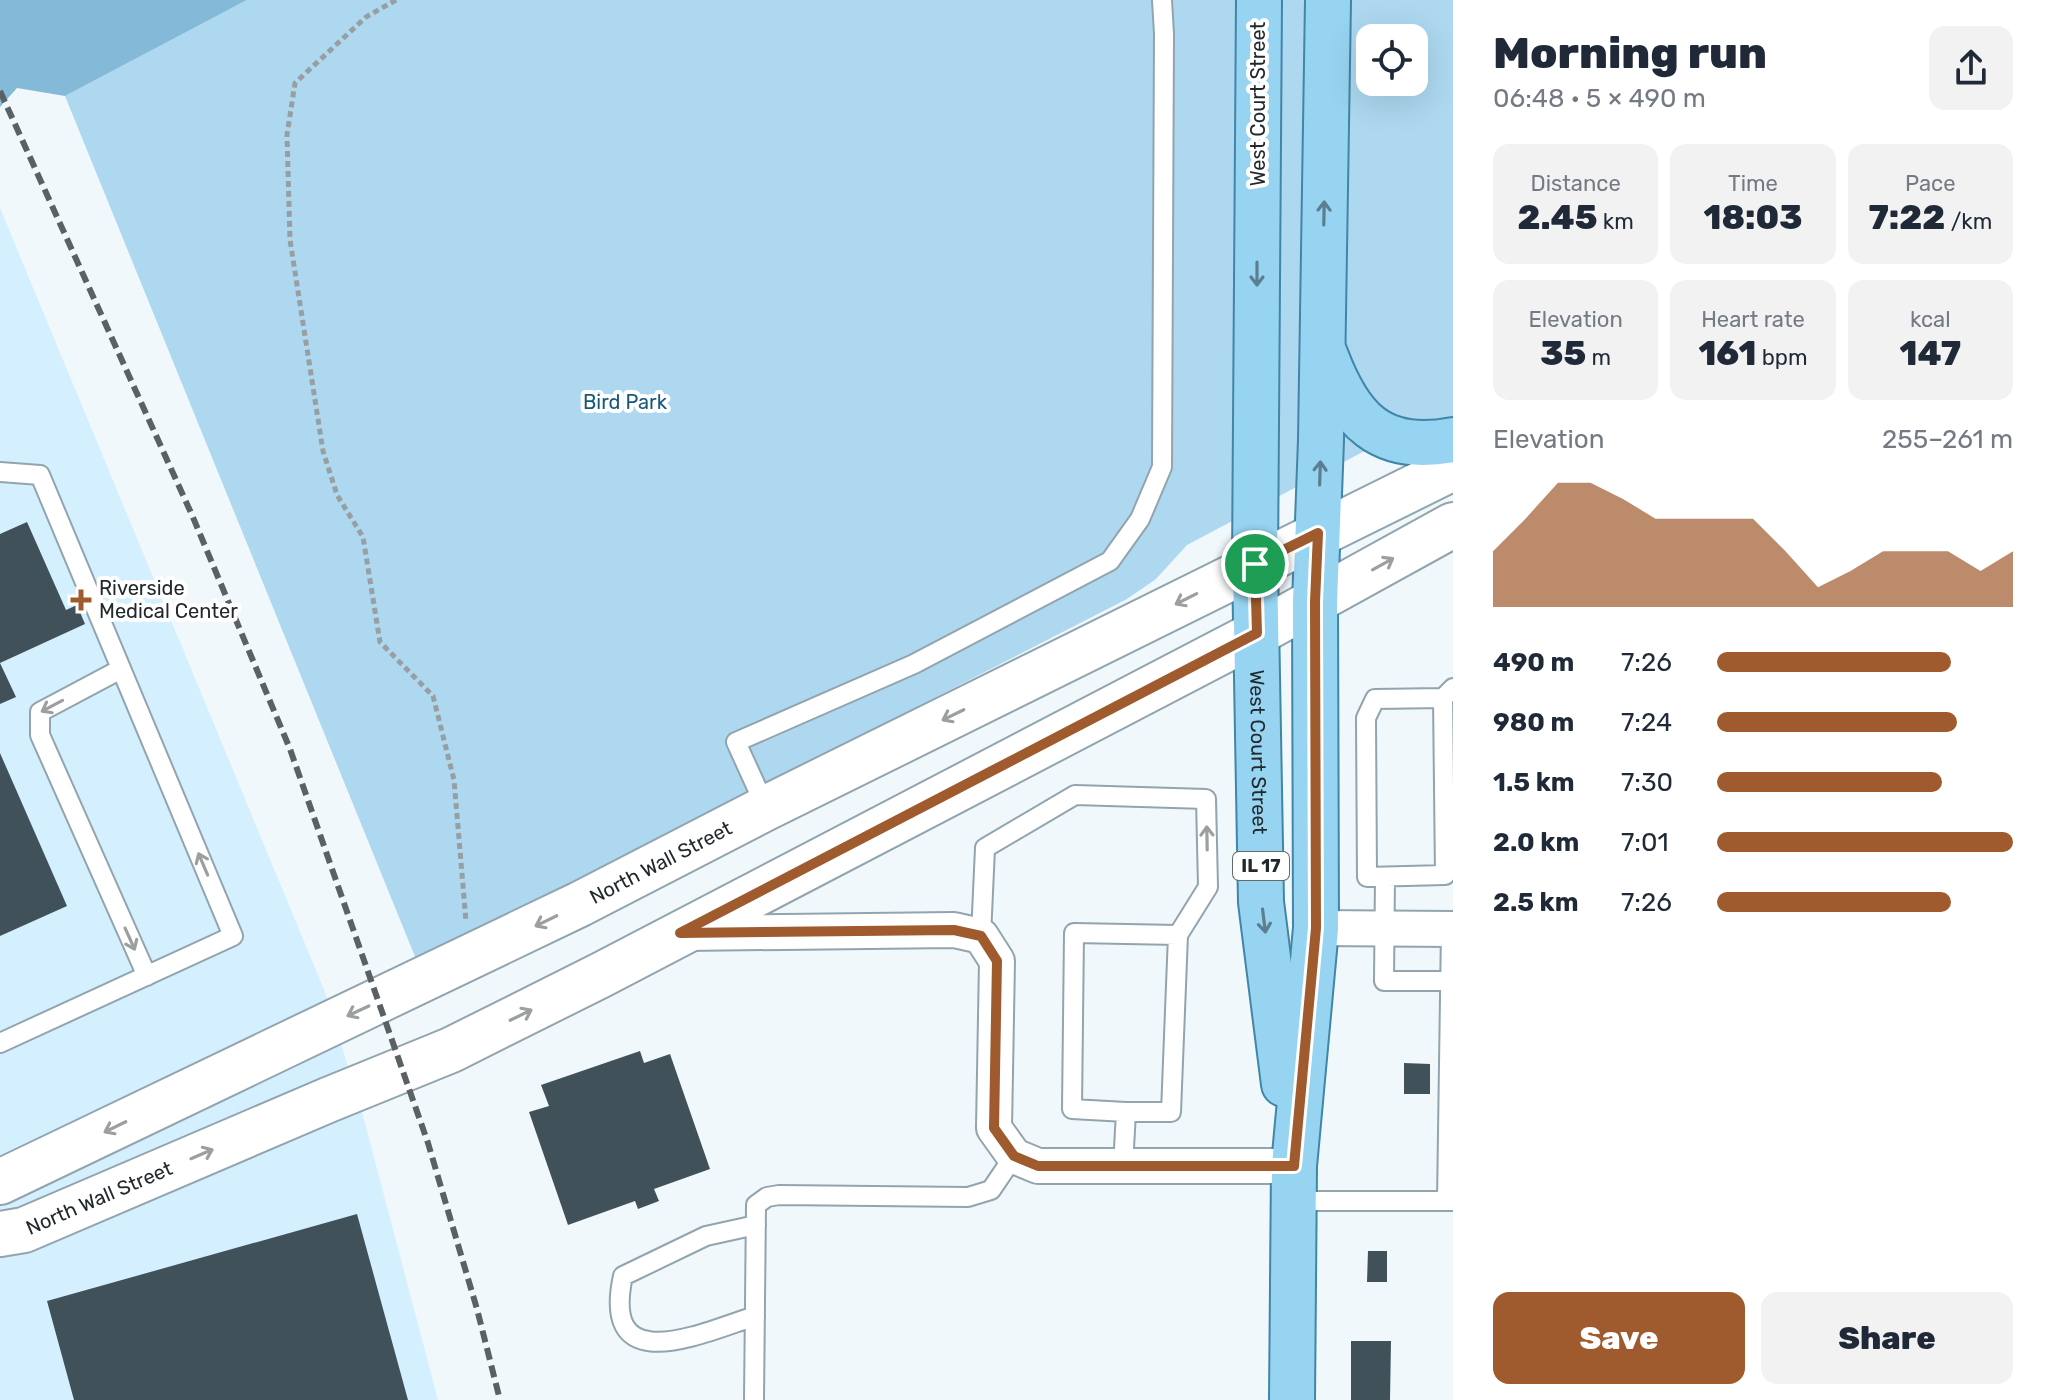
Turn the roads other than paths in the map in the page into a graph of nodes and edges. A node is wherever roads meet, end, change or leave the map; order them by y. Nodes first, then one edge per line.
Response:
1 (1162, 0) edge
2 (1259, 0) edge
3 (1328, 0) edge
4 (1322, 347) junction
5 (1453, 440) edge
6 (1453, 468) edge
7 (0, 472) edge
8 (1453, 525) edge
9 (1318, 533) junction
10 (1255, 564) junction
11 (1315, 602) junction
12 (1257, 633) junction
13 (121, 669) junction
14 (1448, 693) edge
15 (766, 808) junction
16 (1385, 877) junction
17 (1316, 928) junction
18 (1384, 929) junction
19 (1452, 929) edge
20 (680, 933) junction
21 (1178, 935) junction
22 (981, 936) junction
23 (147, 976) junction
24 (1450, 981) junction
25 (0, 1043) edge
26 (1126, 1112) junction
27 (1014, 1156) junction
28 (1123, 1166) junction
29 (0, 1182) edge
30 (1294, 1184) junction
31 (1450, 1201) edge
32 (756, 1225) junction
33 (0, 1234) edge
34 (755, 1316) junction
35 (754, 1400) edge
36 (1292, 1400) edge

1 - 15 lane
2 -> 10 main road, West Court Street / IL 17
4 -> 3 main road, West Court Street / IL 17
4 - 5 main road
9 -> 4 main road, West Court Street / IL 17
6 - 9 main road, North Wall Street
7 - 13 lane
11 -> 8 main road, North Wall Street
9 - 10 main road, North Wall Street
9 - 11 main road, West Court Street / IL 17
10 - 12 main road, West Court Street / IL 17
10 -> 15 main road, North Wall Street
11 - 12 main road, North Wall Street
11 - 17 main road, West Court Street / IL 17
12 - 20 main road, North Wall Street
12 -> 30 main road, West Court Street / IL 17
13 -> 23 lane
23 -> 13 lane
14 - 16 lane
14 - 16 lane
15 -> 29 main road, North Wall Street
16 - 18 lane
17 - 18 street
17 - 30 main road, West Court Street / IL 17
18 - 19 street
18 - 24 lane
19 - 24 lane
20 - 22 street
33 -> 20 main road, North Wall Street
21 -> 22 lane
21 - 26 lane
21 - 26 lane
22 - 27 street
23 - 25 lane
24 - 31 lane
26 - 28 lane
27 - 28 street
27 - 32 lane
28 - 30 street
30 - 31 lane
30 - 36 main road, West Court Street / IL 17
32 - 34 lane
32 - 34 lane
34 - 35 lane

